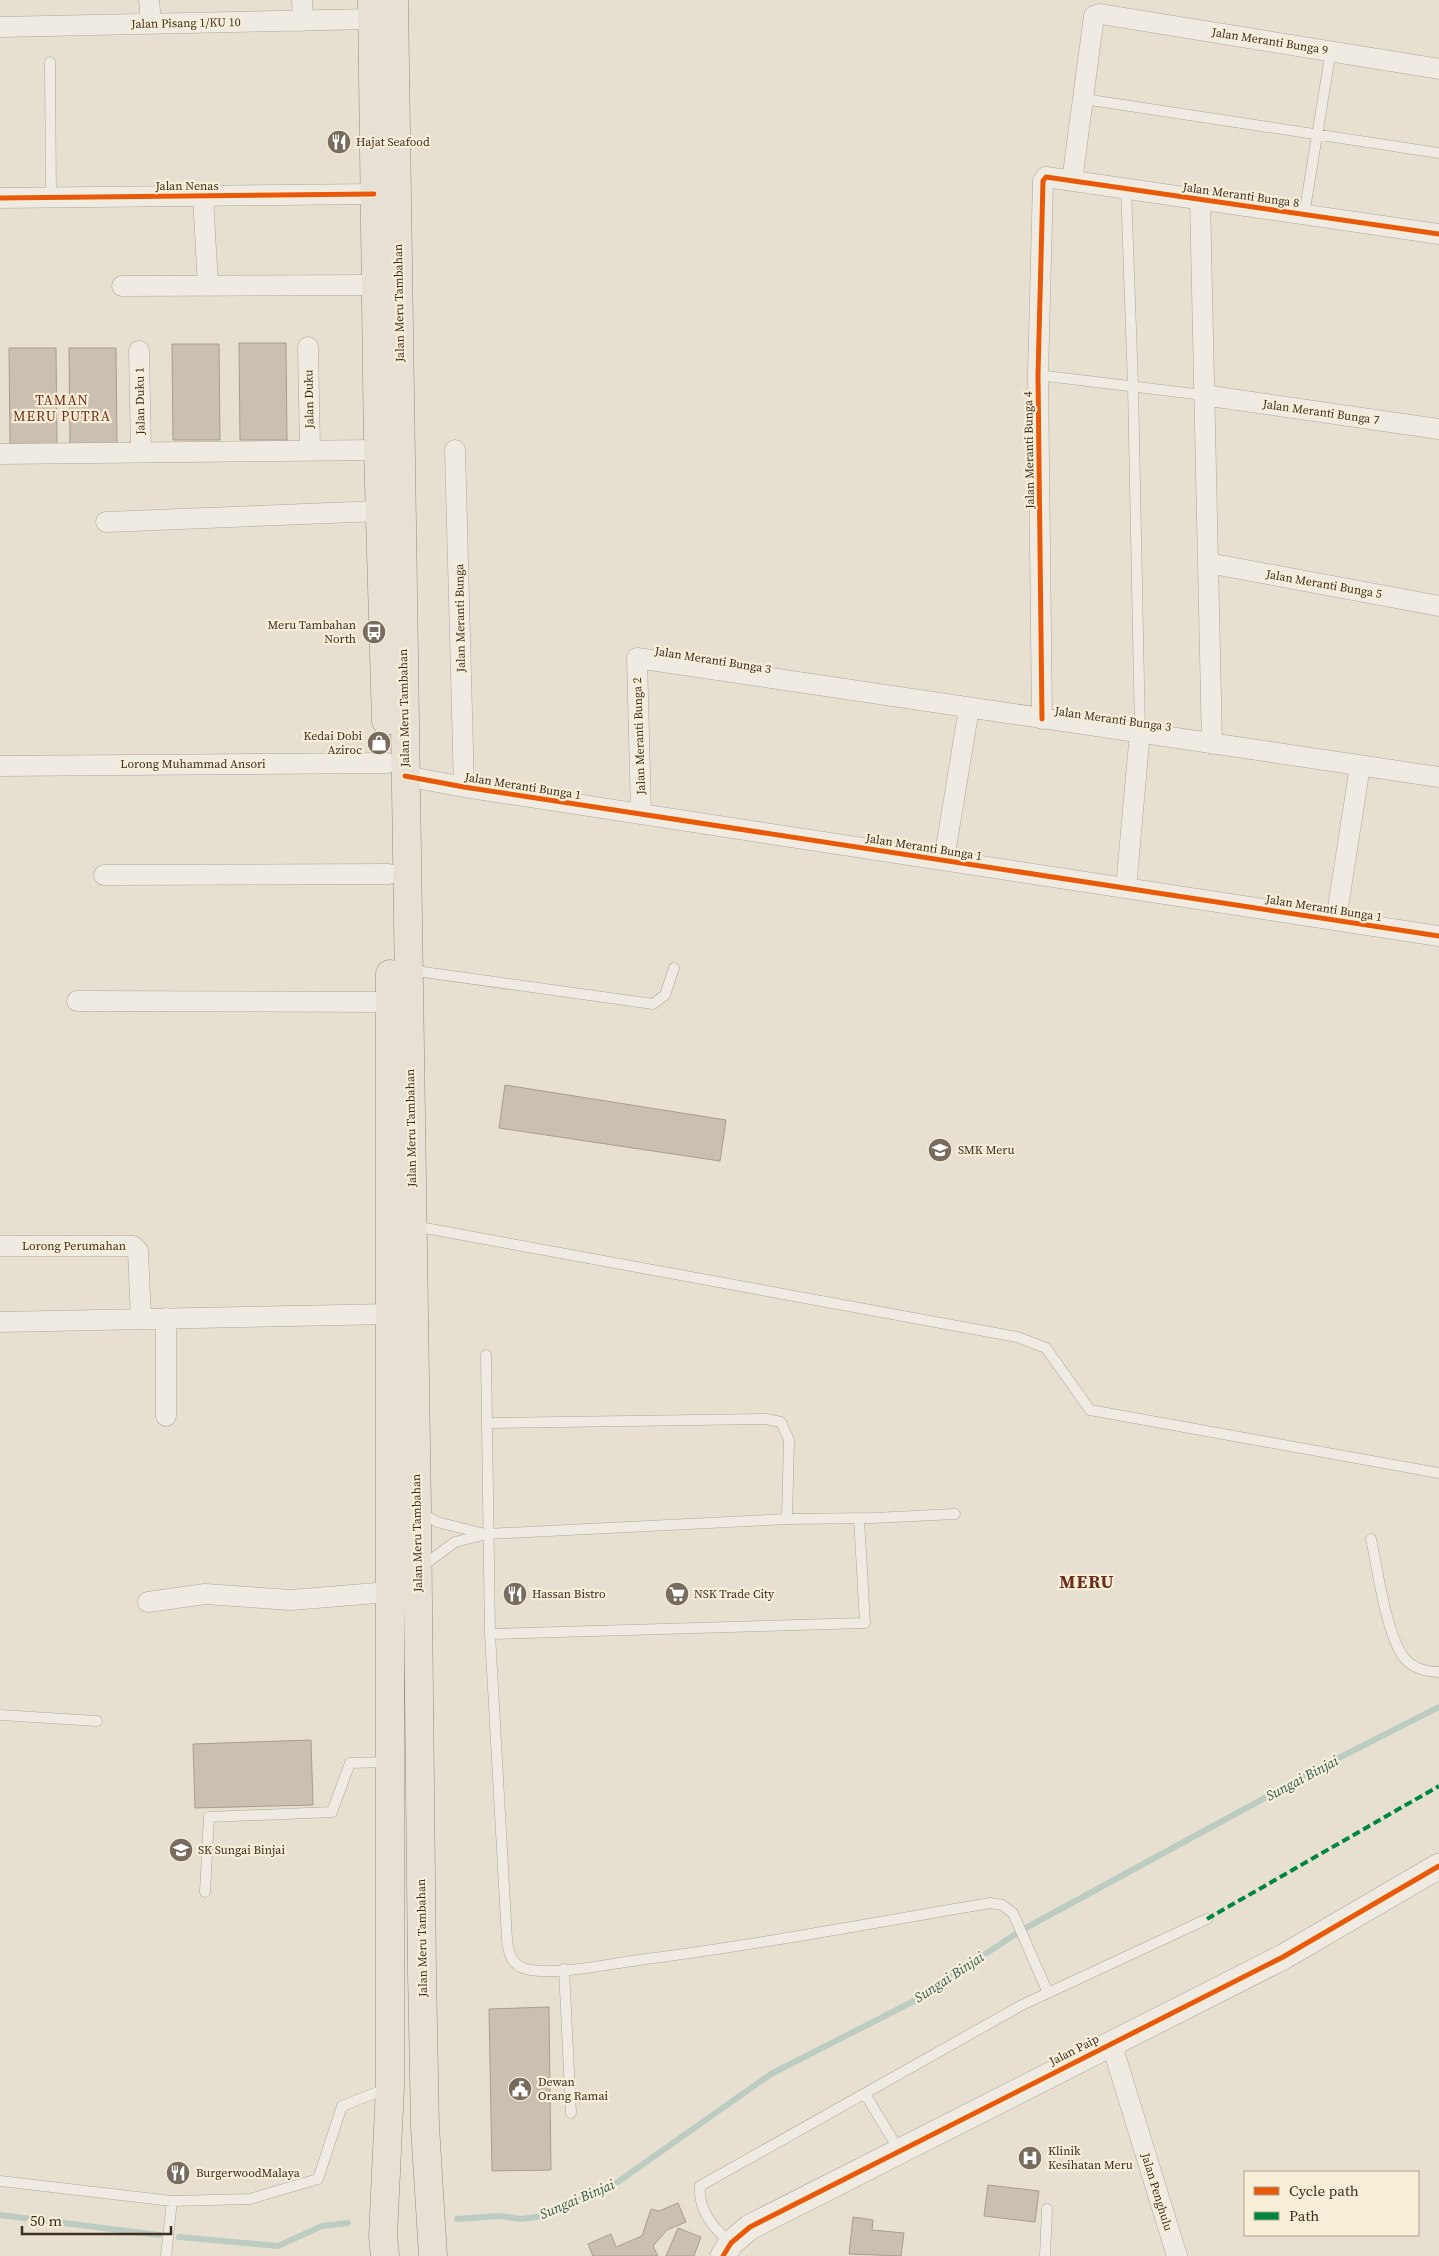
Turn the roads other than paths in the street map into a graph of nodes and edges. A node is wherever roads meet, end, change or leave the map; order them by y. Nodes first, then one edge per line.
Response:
1 (150, 0) edge
2 (302, 0) edge
3 (394, 0) edge
4 (372, 10) edge
5 (303, 21) junction
6 (151, 23) junction
7 (0, 27) edge
8 (1331, 50) junction
9 (50, 62) dead end
10 (1439, 69) edge
11 (1084, 100) junction
12 (1317, 135) junction
13 (1439, 153) edge
14 (1043, 181) joint
15 (1072, 181) junction
16 (1126, 188) junction
17 (374, 194) junction
18 (203, 196) junction
19 (51, 197) junction
20 (0, 198) edge
21 (1200, 200) junction
22 (1304, 215) junction
23 (1439, 234) edge
24 (376, 285) junction
25 (122, 286) dead end
26 (208, 286) junction
27 (308, 347) dead end
28 (139, 350) dead end
29 (1038, 375) junction
30 (1133, 386) junction
31 (1203, 395) junction
32 (1439, 429) edge
33 (310, 450) junction
34 (378, 450) junction
35 (455, 450) dead end
36 (142, 452) junction
37 (0, 454) edge
38 (380, 511) junction
39 (106, 522) dead end
40 (1208, 563) junction
41 (1439, 606) edge
42 (637, 658) joint
43 (969, 708) junction
44 (1042, 719) junction
45 (1140, 732) junction
46 (1212, 744) junction
47 (0, 766) edge
48 (1360, 766) junction
49 (396, 770) junction
50 (1439, 777) edge
51 (464, 787) junction
52 (641, 814) junction
53 (944, 860) junction
54 (389, 874) junction
55 (104, 875) dead end
56 (1126, 888) junction
57 (1336, 920) junction
58 (1439, 936) edge
59 (674, 968) dead end
60 (408, 970) junction
61 (77, 1001) dead end
62 (390, 1002) junction
63 (413, 1226) junction
64 (0, 1246) edge
65 (391, 1314) junction
66 (166, 1318) junction
67 (141, 1319) junction
68 (0, 1322) edge
69 (486, 1355) dead end
70 (166, 1416) dead end
71 (487, 1423) junction
72 (1439, 1473) edge
73 (417, 1510) junction
74 (955, 1514) dead end
75 (787, 1519) junction
76 (859, 1519) junction
77 (487, 1534) junction
78 (1371, 1539) dead end
79 (418, 1569) junction
80 (389, 1592) junction
81 (148, 1602) dead end
82 (490, 1634) junction
83 (1439, 1672) edge
84 (0, 1716) edge
85 (97, 1721) dead end
86 (389, 1762) junction
87 (1439, 1866) edge
88 (205, 1892) dead end
89 (1207, 1919) dead end
90 (564, 1970) junction
91 (1048, 1993) junction
92 (1111, 2042) junction
93 (390, 2087) junction
94 (864, 2094) junction
95 (572, 2114) dead end
96 (899, 2150) junction
97 (0, 2180) edge
98 (171, 2205) junction
99 (1046, 2209) dead end
100 (381, 2247) edge
101 (434, 2249) edge
102 (727, 2250) edge
103 (166, 2253) edge
104 (1045, 2256) edge
105 (1177, 2256) edge

1 - 6 street
2 - 5 street
3 - 49 main road, Jalan Meru Tambahan
4 - 5 street, Jalan Pisang 1/KU 10
4 - 17 main road, Jalan Meru Tambahan
5 - 6 street, Jalan Pisang 1/KU 10
6 - 7 street, Jalan Pisang 1/KU 10
8 - 10 street, Jalan Meranti Bunga 9
8 - 11 street, Jalan Meranti Bunga 9
8 - 12 lane
9 - 19 lane
11 - 12 lane
11 - 15 street
12 - 13 lane
12 - 22 lane
14 - 15 street, Jalan Meranti Bunga 8
14 - 29 street, Jalan Meranti Bunga 4
15 - 16 street, Jalan Meranti Bunga 8
16 - 21 street, Jalan Meranti Bunga 8
16 - 30 lane
17 - 18 street, Jalan Nenas
17 - 24 main road, Jalan Meru Tambahan
18 - 19 street, Jalan Nenas
18 - 26 street
19 - 20 street, Jalan Nenas
21 - 22 street, Jalan Meranti Bunga 8
21 - 31 street
22 - 23 street, Jalan Meranti Bunga 8
24 - 26 street
24 - 34 main road, Jalan Meru Tambahan
25 - 26 street
27 - 33 street, Jalan Duku
28 - 36 street, Jalan Duku 1
29 - 30 lane
29 - 44 street, Jalan Meranti Bunga 4
30 - 31 lane
30 - 45 lane
31 - 32 street, Jalan Meranti Bunga 7
31 - 40 street
33 - 34 street
33 - 36 street
34 - 38 main road, Jalan Meru Tambahan
35 - 51 street, Jalan Meranti Bunga
36 - 37 street
38 - 39 street
38 - 49 main road, Jalan Meru Tambahan
40 - 41 street, Jalan Meranti Bunga 5
40 - 46 street
42 - 43 street, Jalan Meranti Bunga 3
42 - 52 street, Jalan Meranti Bunga 2
43 - 44 street, Jalan Meranti Bunga 3
43 - 53 street
44 - 45 street, Jalan Meranti Bunga 3
45 - 46 street, Jalan Meranti Bunga 3
45 - 56 street
46 - 48 street, Jalan Meranti Bunga 3
47 - 49 street, Lorong Muhammad Ansori
48 - 50 street, Jalan Meranti Bunga 3
48 - 57 street
49 - 51 street, Jalan Meranti Bunga 1
49 - 54 main road, Jalan Meru Tambahan
49 - 60 main road, Jalan Meru Tambahan
51 - 52 street, Jalan Meranti Bunga 1
52 - 53 street, Jalan Meranti Bunga 1
53 - 56 street, Jalan Meranti Bunga 1
54 - 55 street
54 - 62 main road, Jalan Meru Tambahan
56 - 57 street, Jalan Meranti Bunga 1
57 - 58 street, Jalan Meranti Bunga 1
59 - 60 lane
60 - 63 main road, Jalan Meru Tambahan
61 - 62 street
62 - 65 main road, Jalan Meru Tambahan
63 - 72 lane
63 - 73 main road, Jalan Meru Tambahan
64 - 67 street, Lorong Perumahan
65 - 66 street
65 - 80 main road, Jalan Meru Tambahan
66 - 67 street
66 - 70 street
67 - 68 street
69 - 71 lane
71 - 75 lane
71 - 77 lane
73 - 77 lane
73 - 79 main road, Jalan Meru Tambahan
74 - 76 lane
75 - 76 lane
75 - 77 lane
76 - 82 lane
77 - 79 lane
77 - 82 lane
78 - 83 lane
79 - 101 main road, Jalan Meru Tambahan
80 - 81 street
80 - 86 main road, Jalan Meru Tambahan
82 - 90 lane
84 - 85 lane
86 - 88 lane
86 - 93 main road, Jalan Meru Tambahan
87 - 92 street, Jalan Paip
89 - 91 lane
90 - 91 lane
90 - 95 lane
91 - 94 lane
92 - 96 street, Jalan Paip
92 - 105 street, Jalan Penghulu
93 - 98 lane
93 - 100 main road, Jalan Meru Tambahan
94 - 96 lane
94 - 102 lane
96 - 102 street, Jalan Paip
97 - 98 lane
98 - 103 lane
99 - 104 lane

